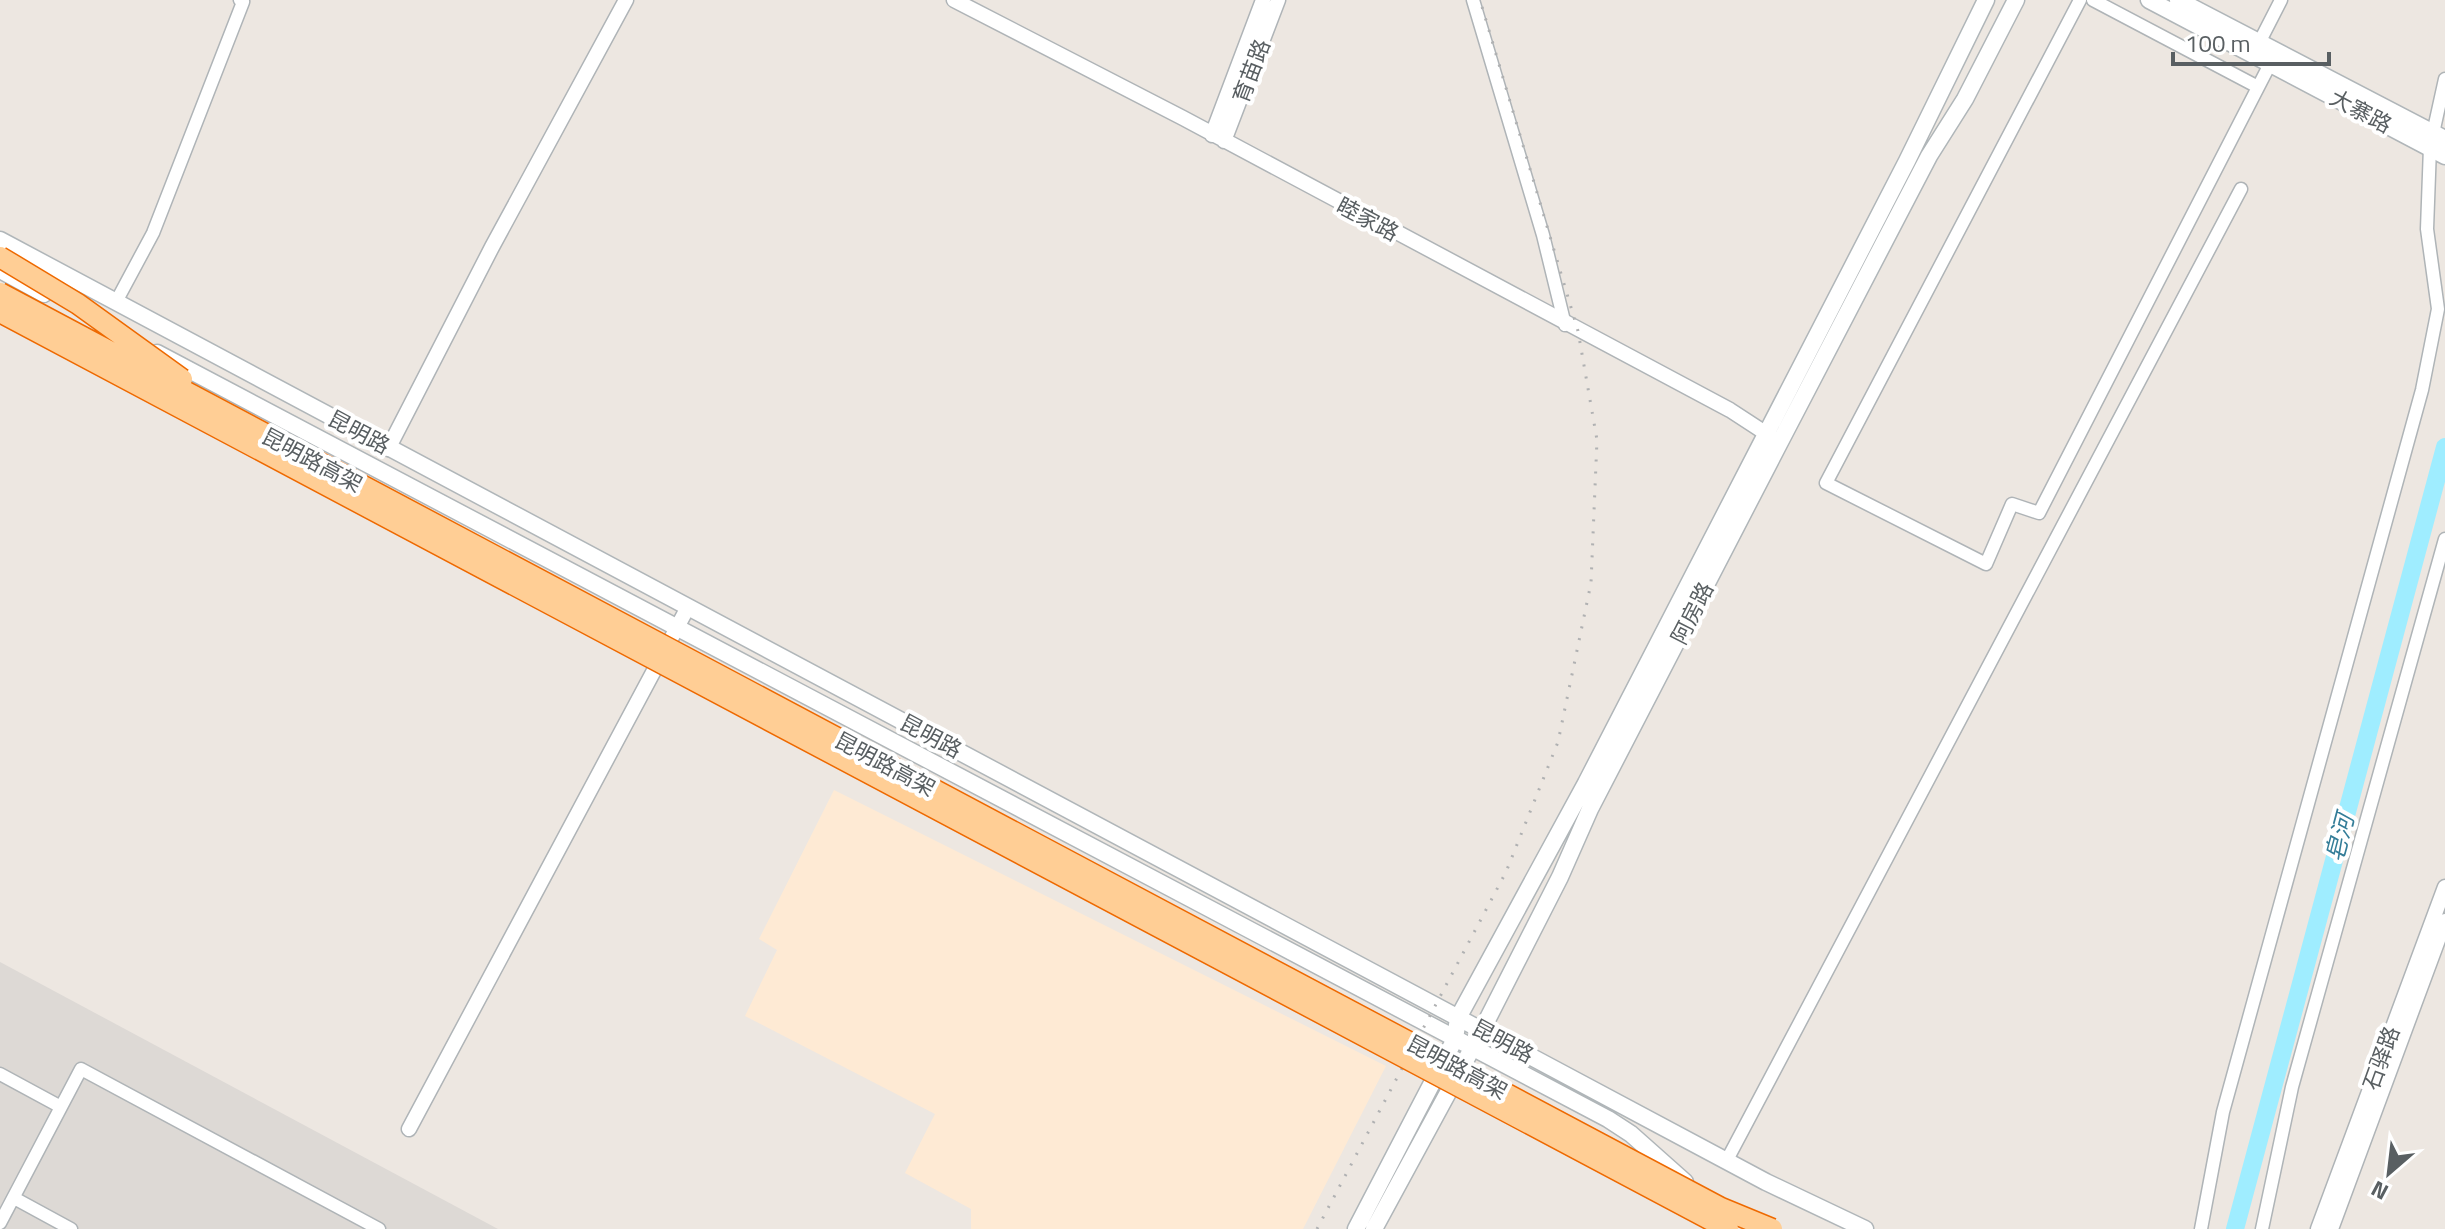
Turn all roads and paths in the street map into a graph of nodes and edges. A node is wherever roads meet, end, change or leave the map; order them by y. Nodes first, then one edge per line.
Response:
1 (240, 0) edge
2 (626, 0) edge
3 (954, 0) edge
4 (1263, 0) edge
5 (1278, 0) edge
6 (1473, 0) edge
7 (1986, 0) edge
8 (2016, 0) edge
9 (2080, 0) edge
10 (2093, 0) edge
11 (2149, 0) edge
12 (2178, 0) edge
13 (2281, 0) edge
14 (1971, 29) junction
15 (1995, 41) junction
16 (2259, 43) junction
17 (2270, 64) junction
18 (2445, 79) edge
19 (2258, 87) junction
20 (1218, 138) junction
21 (2439, 144) edge
22 (2241, 189) dead end
23 (0, 240) edge
24 (0, 257) edge
25 (0, 270) edge
26 (0, 293) edge
27 (116, 302) junction
28 (0, 312) edge
29 (1565, 325) junction
30 (237, 419) junction
31 (1773, 438) junction
32 (388, 449) junction
33 (2445, 539) edge
34 (688, 607) junction
35 (677, 627) junction
36 (2445, 887) edge
37 (2445, 921) edge
38 (1503, 934) junction
39 (1525, 945) junction
40 (1458, 1018) junction
41 (1482, 1030) junction
42 (1455, 1039) junction
43 (1472, 1047) junction
44 (0, 1074) edge
45 (61, 1107) junction
46 (409, 1129) dead end
47 (1727, 1160) junction
48 (1690, 1187) junction
49 (14, 1198) junction
50 (0, 1223) edge
51 (71, 1229) edge
52 (379, 1229) edge
53 (1356, 1229) edge
54 (1374, 1229) edge
55 (1727, 1229) edge
56 (1761, 1229) edge
57 (1772, 1229) edge
58 (1865, 1229) edge
59 (2201, 1229) edge
60 (2262, 1229) edge
61 (2318, 1229) edge
62 (2331, 1229) edge

1 - 27 street
2 - 32 street
3 - 20 street, 睦家路
4 - 20 street, 育苗路
5 - 20 street, 育苗路
6 - 29 street
7 - 14 main road, 阿房路
8 - 15 main road, 阿房路
9 - 19 street
10 - 19 street
11 - 17 main road, 大寨路
12 - 16 main road, 大寨路
13 - 16 street
14 - 15 main road
14 - 31 main road, 阿房路
15 - 31 main road, 阿房路
16 - 21 main road, 大寨路
17 - 19 street
17 - 21 main road, 大寨路
18 - 21 street
20 - 29 street, 睦家路
21 - 59 street
22 - 47 street
23 - 27 main road, 昆明路
24 - 30 highway, bridge
25 - 35 main road, 昆明路
26 - 30 highway, 昆明路高架, bridge
27 - 32 main road, 昆明路
28 - 55 highway, 昆明路高架, bridge
29 - 31 street, 睦家路
30 - 57 highway, 昆明路高架, bridge
31 - 38 main road, 阿房路
31 - 39 main road, 阿房路
32 - 34 main road, 昆明路
33 - 60 street
34 - 35 street
34 - 40 main road, 昆明路
35 - 42 main road, 昆明路
35 - 46 street
36 - 61 street, 石驿路
37 - 62 street, 石驿路
38 - 39 main road
38 - 40 main road, 阿房路
39 - 41 main road, 阿房路
40 - 41 main road, 昆明路
40 - 42 main road, 阿房路
41 - 43 main road, 阿房路
41 - 47 main road, 昆明路
42 - 43 main road, 昆明路
42 - 53 main road, 阿房路
43 - 48 main road, 昆明路
43 - 54 main road, 阿房路
44 - 45 street
45 - 49 street
45 - 52 street
47 - 58 main road, 昆明路
48 - 55 main road
48 - 56 main road, 昆明路
49 - 50 street
49 - 51 street

